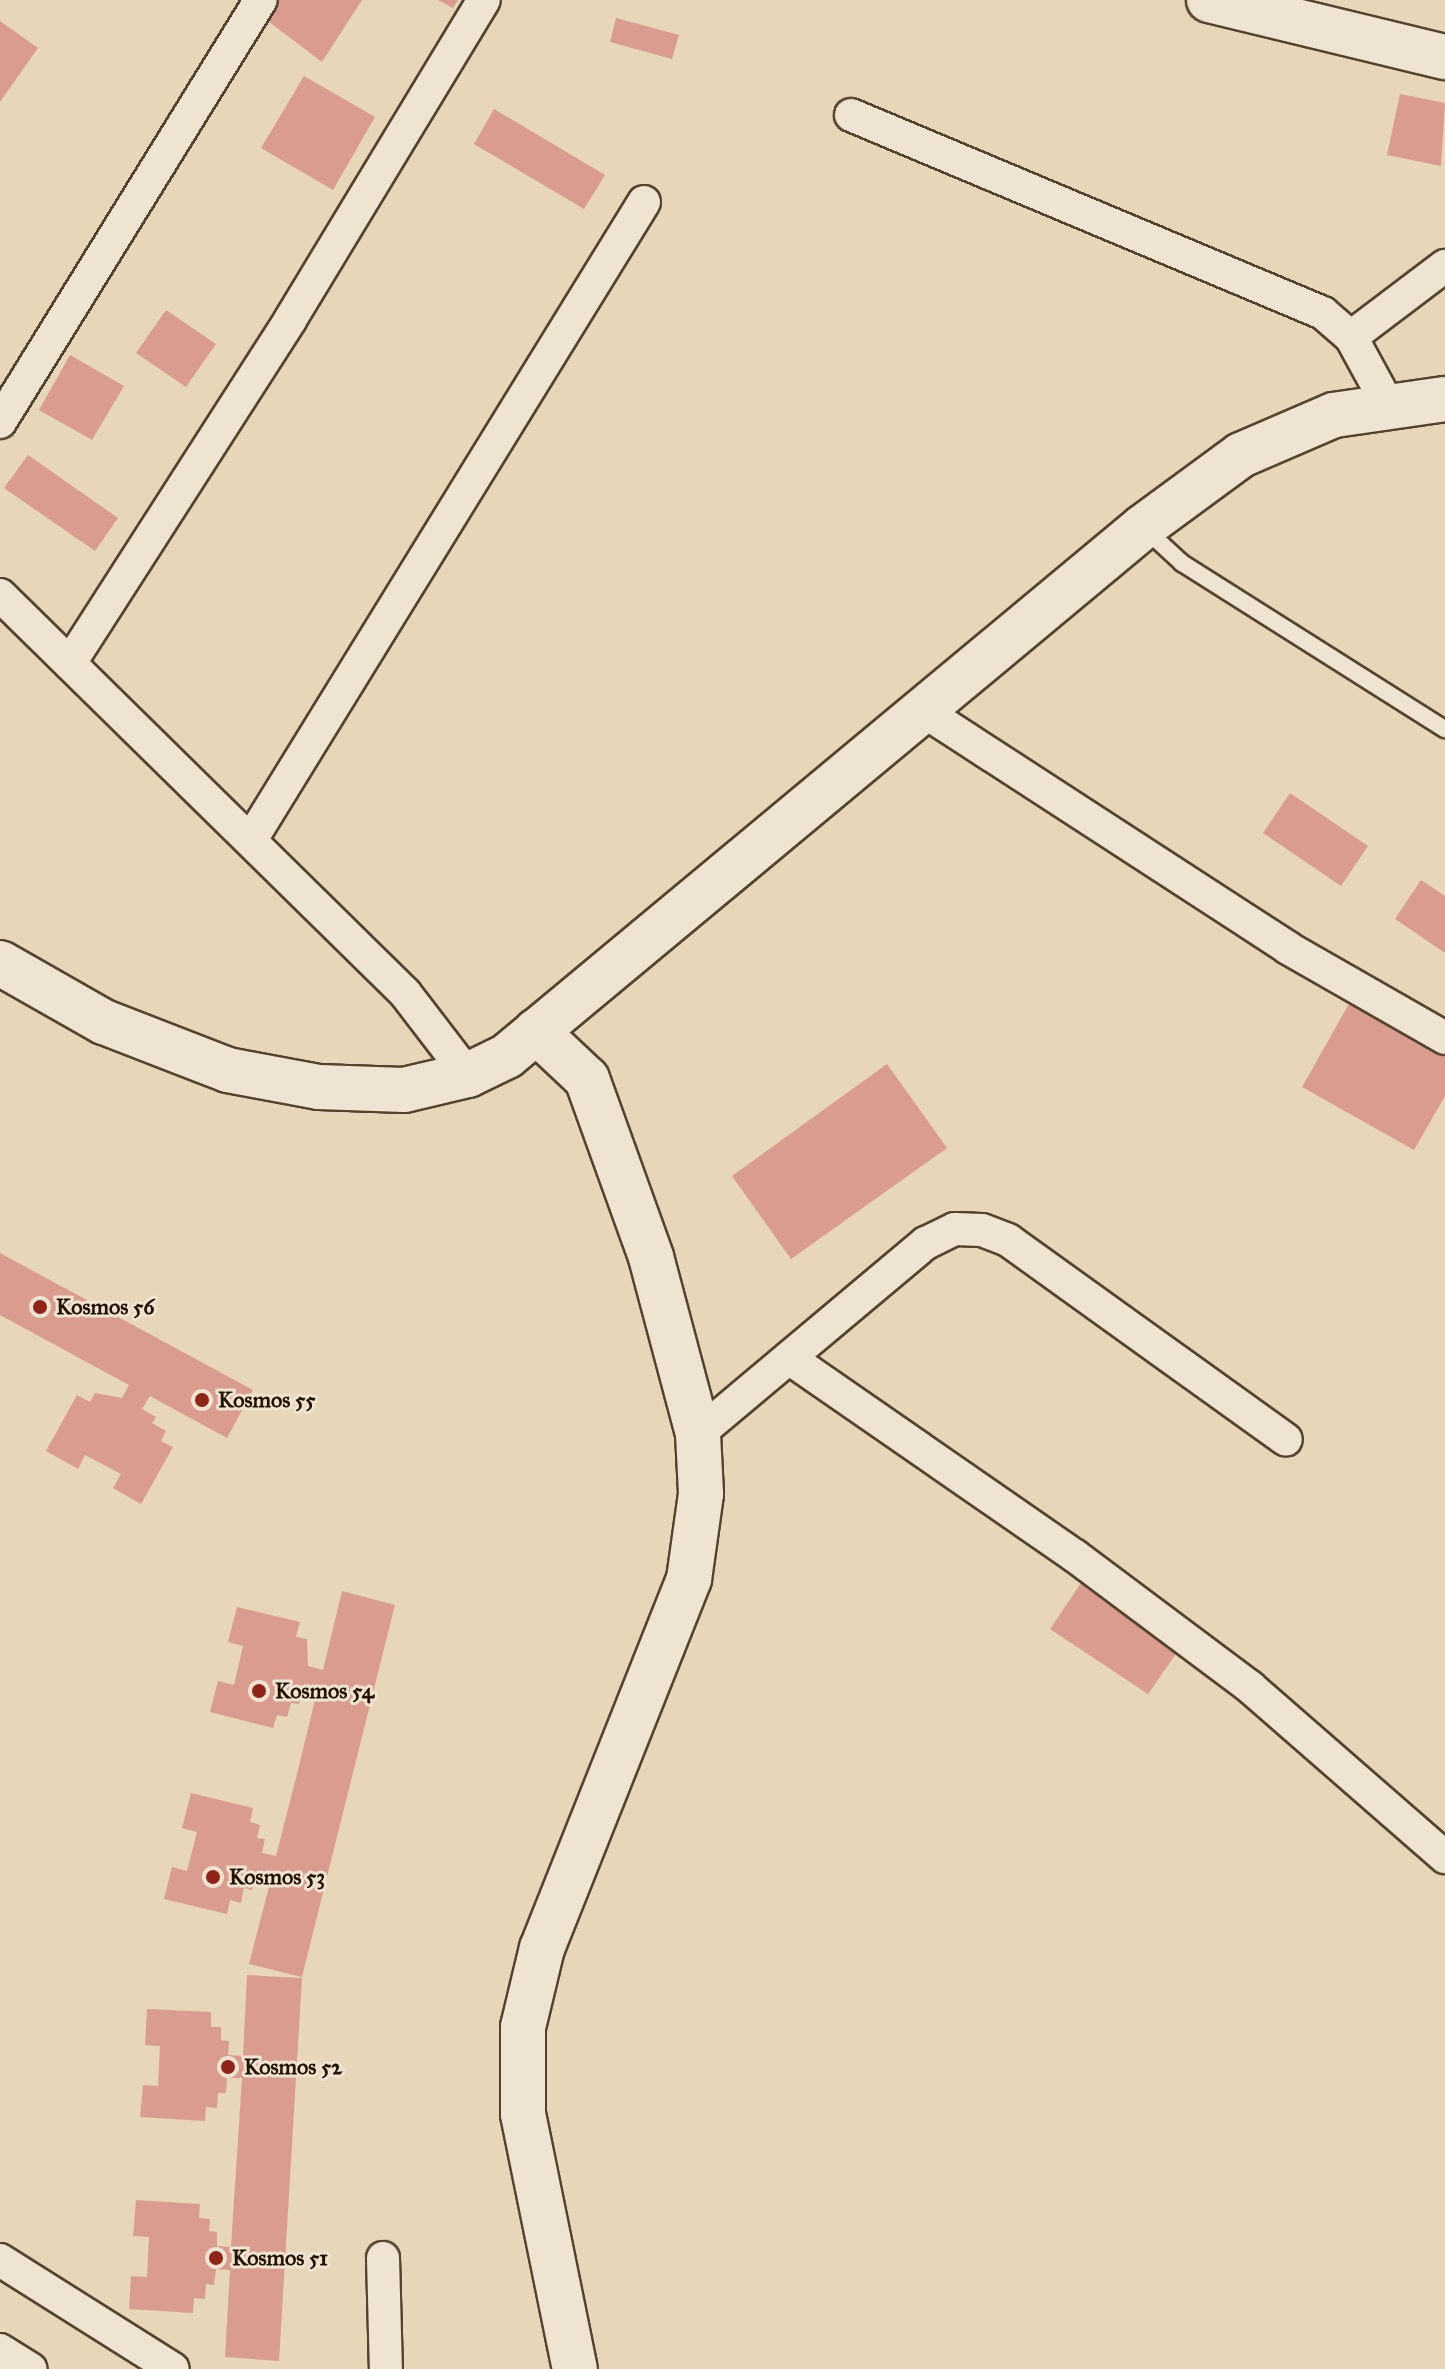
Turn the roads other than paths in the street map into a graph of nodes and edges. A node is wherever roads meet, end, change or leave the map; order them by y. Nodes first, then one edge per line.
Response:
1 (261, 0) edge
2 (484, 0) edge
3 (1209, 0) edge
4 (1445, 57) edge
5 (851, 115) dead end
6 (644, 202) dead end
7 (1445, 266) edge
8 (1351, 337) junction
9 (1445, 399) edge
10 (1388, 405) junction
11 (0, 422) edge
12 (1143, 527) junction
13 (0, 595) edge
14 (70, 663) junction
15 (922, 710) junction
16 (1445, 729) edge
17 (252, 838) junction
18 (0, 963) edge
19 (536, 1031) junction
20 (1445, 1038) edge
21 (468, 1075) junction
22 (789, 1358) junction
23 (698, 1434) junction
24 (1286, 1440) dead end
25 (1445, 1857) edge
26 (383, 2258) dead end
27 (0, 2260) edge
28 (0, 2350) edge
29 (30, 2369) edge
30 (173, 2369) edge
31 (386, 2369) edge
32 (575, 2369) edge

1 - 11 street
2 - 14 street
3 - 4 street
5 - 8 street
6 - 17 street
7 - 8 street
8 - 10 street
9 - 10 street
10 - 12 street
12 - 15 street
12 - 16 lane
13 - 14 street
14 - 17 street
15 - 19 street
15 - 20 street
17 - 21 street
18 - 21 street
19 - 21 street
19 - 23 street
22 - 23 street
22 - 24 street
22 - 25 street
23 - 32 street
26 - 31 street
27 - 30 street
28 - 29 street

